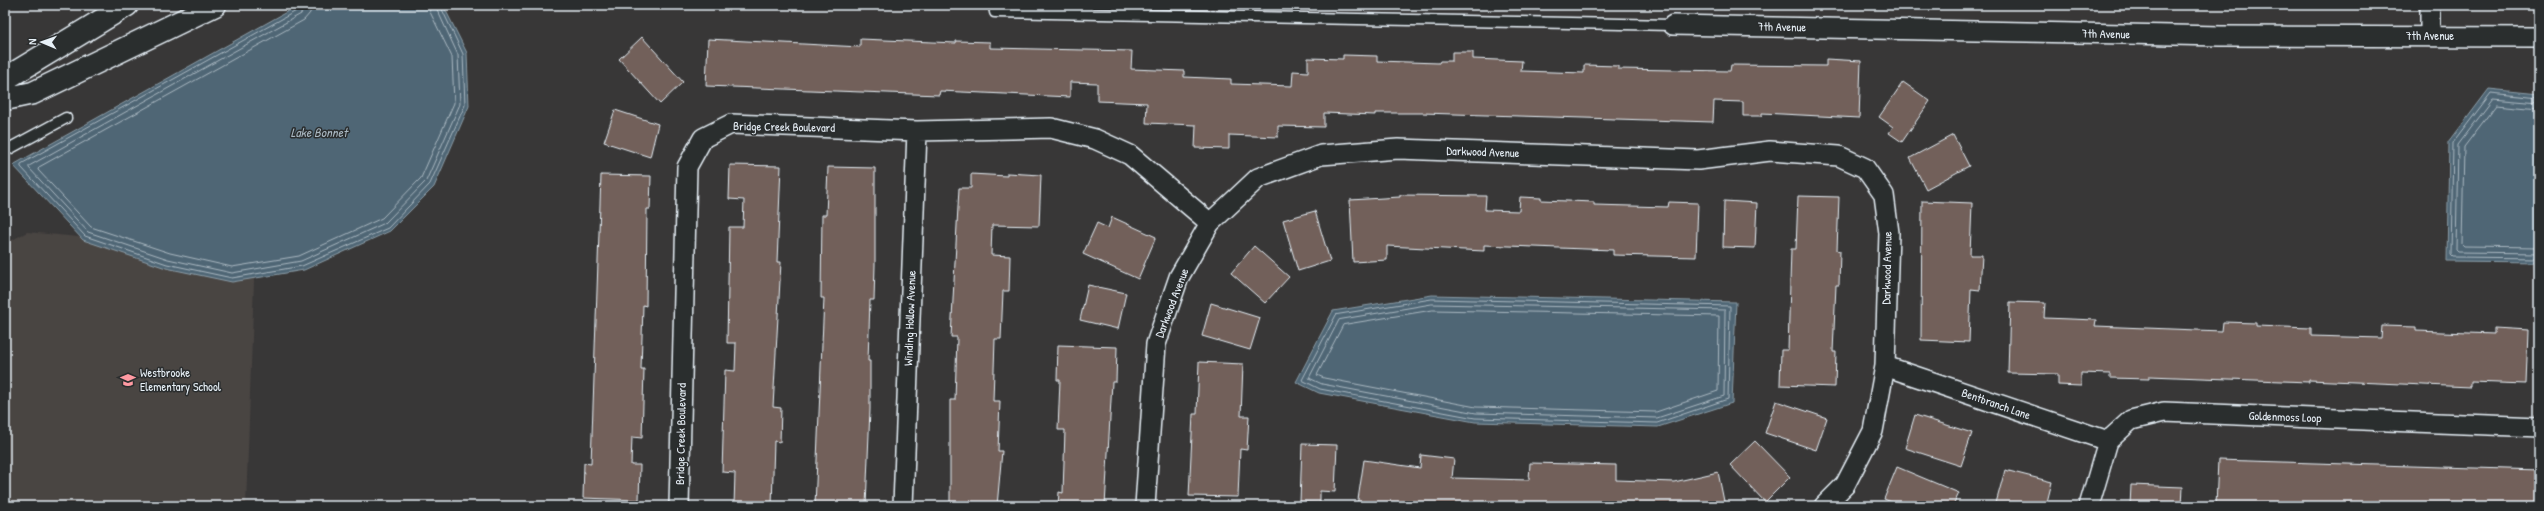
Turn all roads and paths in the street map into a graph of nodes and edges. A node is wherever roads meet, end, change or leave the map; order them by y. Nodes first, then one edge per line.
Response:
1 (126, 5) edge
2 (215, 5) edge
3 (994, 5) edge
4 (2430, 5) edge
5 (1673, 25) joint
6 (2430, 36) junction
7 (2539, 37) edge
8 (5, 80) edge
9 (5, 99) edge
10 (66, 118) dead end
11 (917, 131) junction
12 (5, 151) edge
13 (1210, 223) junction
14 (1885, 366) junction
15 (2539, 427) edge
16 (2108, 441) junction
17 (679, 506) edge
18 (903, 506) edge
19 (1145, 506) edge
20 (1824, 506) edge
21 (2089, 506) edge

1 - 8 highway
2 - 9 highway
3 - 5 lane
4 - 6 street
5 - 6 street, 7th Avenue
6 - 7 street, 7th Avenue
10 - 12 lane
11 - 13 street, Bridge Creek Boulevard
11 - 17 street, Bridge Creek Boulevard
11 - 18 street, Winding Hollow Avenue
13 - 14 street, Darkwood Avenue
13 - 19 street, Darkwood Avenue
14 - 16 street, Bentbranch Lane
14 - 20 street, Darkwood Avenue
15 - 16 street, Goldenmoss Loop
16 - 21 street

